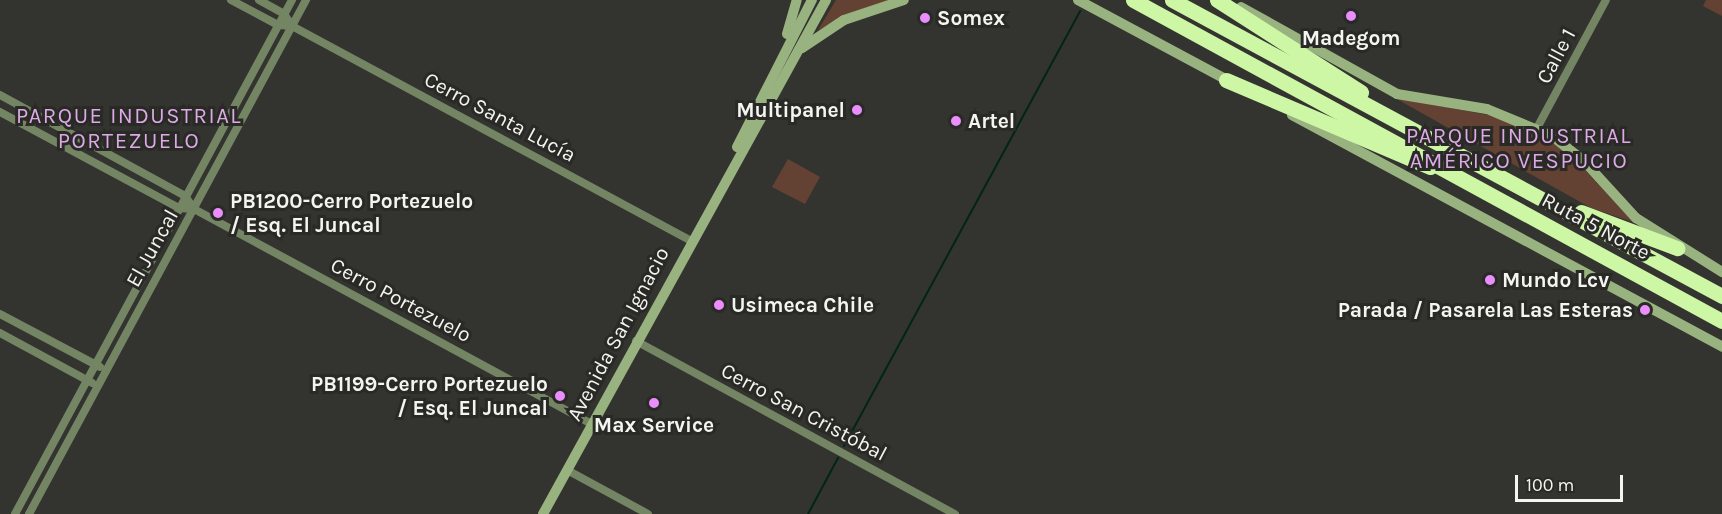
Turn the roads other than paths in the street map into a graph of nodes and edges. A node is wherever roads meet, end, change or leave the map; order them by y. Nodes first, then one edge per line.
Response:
1 (231, 0) edge
2 (259, 0) edge
3 (292, 0) edge
4 (306, 0) edge
5 (797, 0) edge
6 (812, 0) edge
7 (826, 0) edge
8 (904, 0) edge
9 (1078, 0) edge
10 (1133, 0) edge
11 (1172, 0) edge
12 (1217, 0) edge
13 (1227, 0) edge
14 (1606, 0) edge
15 (284, 14) junction
16 (278, 25) junction
17 (292, 26) junction
18 (799, 50) junction
19 (781, 56) junction
20 (1226, 80) junction
21 (0, 95) edge
22 (0, 112) edge
23 (1537, 128) junction
24 (1412, 129) junction
25 (727, 172) junction
26 (1456, 174) junction
27 (185, 196) junction
28 (1558, 207) junction
29 (178, 208) junction
30 (194, 208) junction
31 (690, 240) junction
32 (1677, 248) junction
33 (1722, 272) edge
34 (1654, 281) junction
35 (1722, 296) edge
36 (0, 314) edge
37 (1722, 321) edge
38 (0, 333) edge
39 (1722, 333) edge
40 (636, 341) junction
41 (1722, 348) edge
42 (96, 365) junction
43 (106, 370) junction
44 (88, 381) junction
45 (97, 386) junction
46 (591, 424) junction
47 (567, 470) junction
48 (15, 514) edge
49 (29, 514) edge
50 (543, 514) edge
51 (648, 514) edge
52 (956, 514) edge

1 - 16 street, Cerro Santa Lucía
2 - 15 street, Cerro Santa Lucía
3 - 15 street, El Juncal
4 - 17 street, El Juncal
5 - 19 main road
6 - 19 main road, Avenida San Ignacio
7 - 18 main road, Avenida San Ignacio
8 - 18 main road
9 - 20 main road
10 - 26 highway, Ruta 5 Norte
11 - 24 highway, Ruta 5 Norte
12 - 24 highway
13 - 23 main road
14 - 23 street, Calle 1
15 - 16 street, El Juncal
15 - 17 street, Cerro Santa Lucía
16 - 17 street, Cerro Santa Lucía
16 - 27 street, El Juncal
17 - 30 street, El Juncal
17 - 31 street, Cerro Santa Lucía
18 - 25 main road, Avenida San Ignacio
19 - 25 main road, Avenida San Ignacio
20 - 26 highway
20 - 41 main road
21 - 27 street, Cerro Portezuelo
22 - 29 street, Cerro Portezuelo
23 - 32 main road
24 - 28 highway, Ruta 5 Norte
25 - 31 main road, Avenida San Ignacio
26 - 34 highway, Ruta 5 Norte
27 - 29 street, El Juncal
27 - 30 street, Cerro Portezuelo
28 - 32 highway
28 - 35 highway, Ruta 5 Norte
29 - 30 street, Cerro Portezuelo
29 - 42 street, El Juncal
30 - 43 street, El Juncal
30 - 46 street, Cerro Portezuelo
31 - 40 main road, Avenida San Ignacio
32 - 33 main road
34 - 37 highway, Ruta 5 Norte
34 - 39 highway
36 - 42 street
38 - 44 street
40 - 46 main road, Avenida San Ignacio
40 - 52 street, Cerro San Cristóbal
42 - 43 street
42 - 44 street, El Juncal
43 - 45 street, El Juncal
44 - 45 street
44 - 48 street, El Juncal
45 - 49 street, El Juncal
46 - 47 main road, Avenida San Ignacio
47 - 50 main road, Avenida San Ignacio
47 - 51 street

